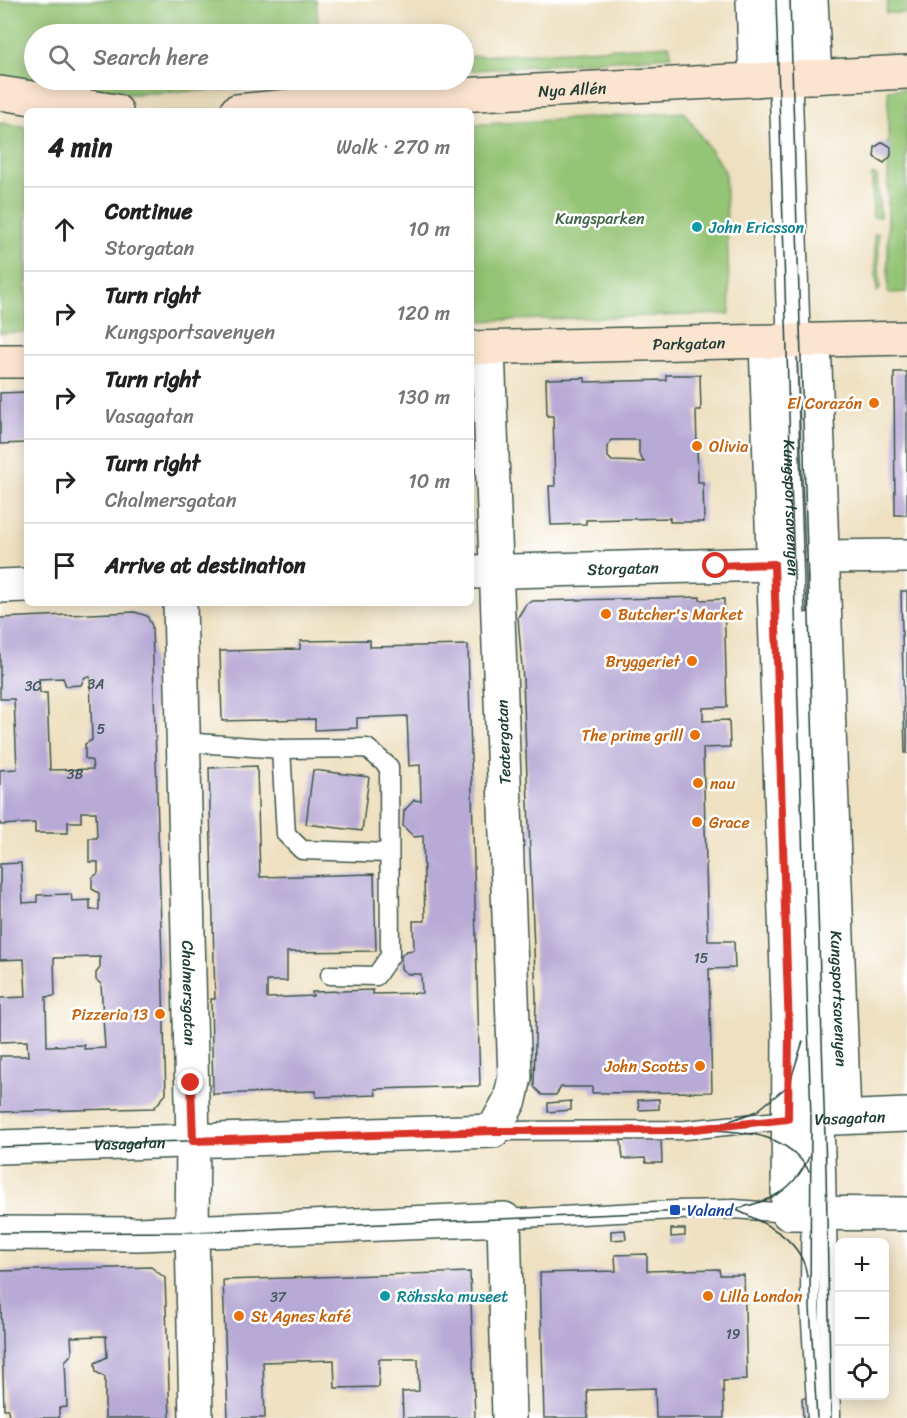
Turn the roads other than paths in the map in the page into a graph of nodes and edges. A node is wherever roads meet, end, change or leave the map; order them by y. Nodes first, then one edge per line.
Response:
1 (753, 0) edge
2 (776, 0) edge
3 (789, 0) edge
4 (810, 0) edge
5 (907, 72) edge
6 (785, 79) junction
7 (0, 93) edge
8 (97, 108) edge
9 (268, 108) edge
10 (907, 338) edge
11 (792, 341) junction
12 (480, 348) edge
13 (24, 361) edge
14 (0, 362) edge
15 (907, 556) edge
16 (822, 557) junction
17 (774, 564) junction
18 (484, 571) edge
19 (24, 585) edge
20 (0, 586) edge
21 (180, 606) edge
22 (183, 742) junction
23 (281, 749) junction
24 (389, 854) junction
25 (330, 975) dead end
26 (907, 1115) edge
27 (819, 1116) junction
28 (493, 1131) junction
29 (193, 1141) junction
30 (0, 1147) edge
31 (810, 1154) junction
32 (803, 1208) junction
33 (734, 1209) junction
34 (907, 1214) edge
35 (504, 1218) junction
36 (192, 1232) junction
37 (0, 1233) edge
38 (196, 1418) edge
39 (509, 1418) edge
40 (817, 1418) edge
41 (831, 1418) edge

1 - 6 street
2 - 6 lane
3 - 6 lane
4 - 6 street
5 - 6 main road, Nya Allén
6 - 9 main road, Nya Allén
6 - 11 lane
7 - 8 main road
10 - 11 main road, Parkgatan
11 - 12 main road, Parkgatan
11 - 16 street, Kungsportsavenyen
11 - 17 street, Kungsportsavenyen
11 - 27 lane
11 - 27 lane, Kungsportsavenyen
12 - 18 street, Teatergatan
13 - 14 main road
15 - 16 street
16 - 27 street, Kungsportsavenyen
17 - 18 street, Storgatan
17 - 27 street, Kungsportsavenyen
18 - 28 street, Teatergatan
19 - 20 street
21 - 22 street, Chalmersgatan
22 - 23 lane
22 - 29 street, Chalmersgatan
23 - 24 lane
23 - 24 lane
24 - 25 lane
26 - 27 street, Vasagatan
27 - 28 lane, Vasagatan
27 - 31 lane
27 - 32 street, Kungsportsavenyen
27 - 32 lane
28 - 29 street, Vasagatan
29 - 30 street, Vasagatan
29 - 36 street, Chalmersgatan
31 - 32 lane, Kungsportsavenyen
31 - 32 lane
32 - 33 lane
32 - 33 lane
32 - 34 street
32 - 40 lane, Kungsportsavenyen
32 - 41 lane
33 - 35 lane
35 - 36 street
35 - 39 street
36 - 37 street
36 - 38 street, Chalmersgatan

